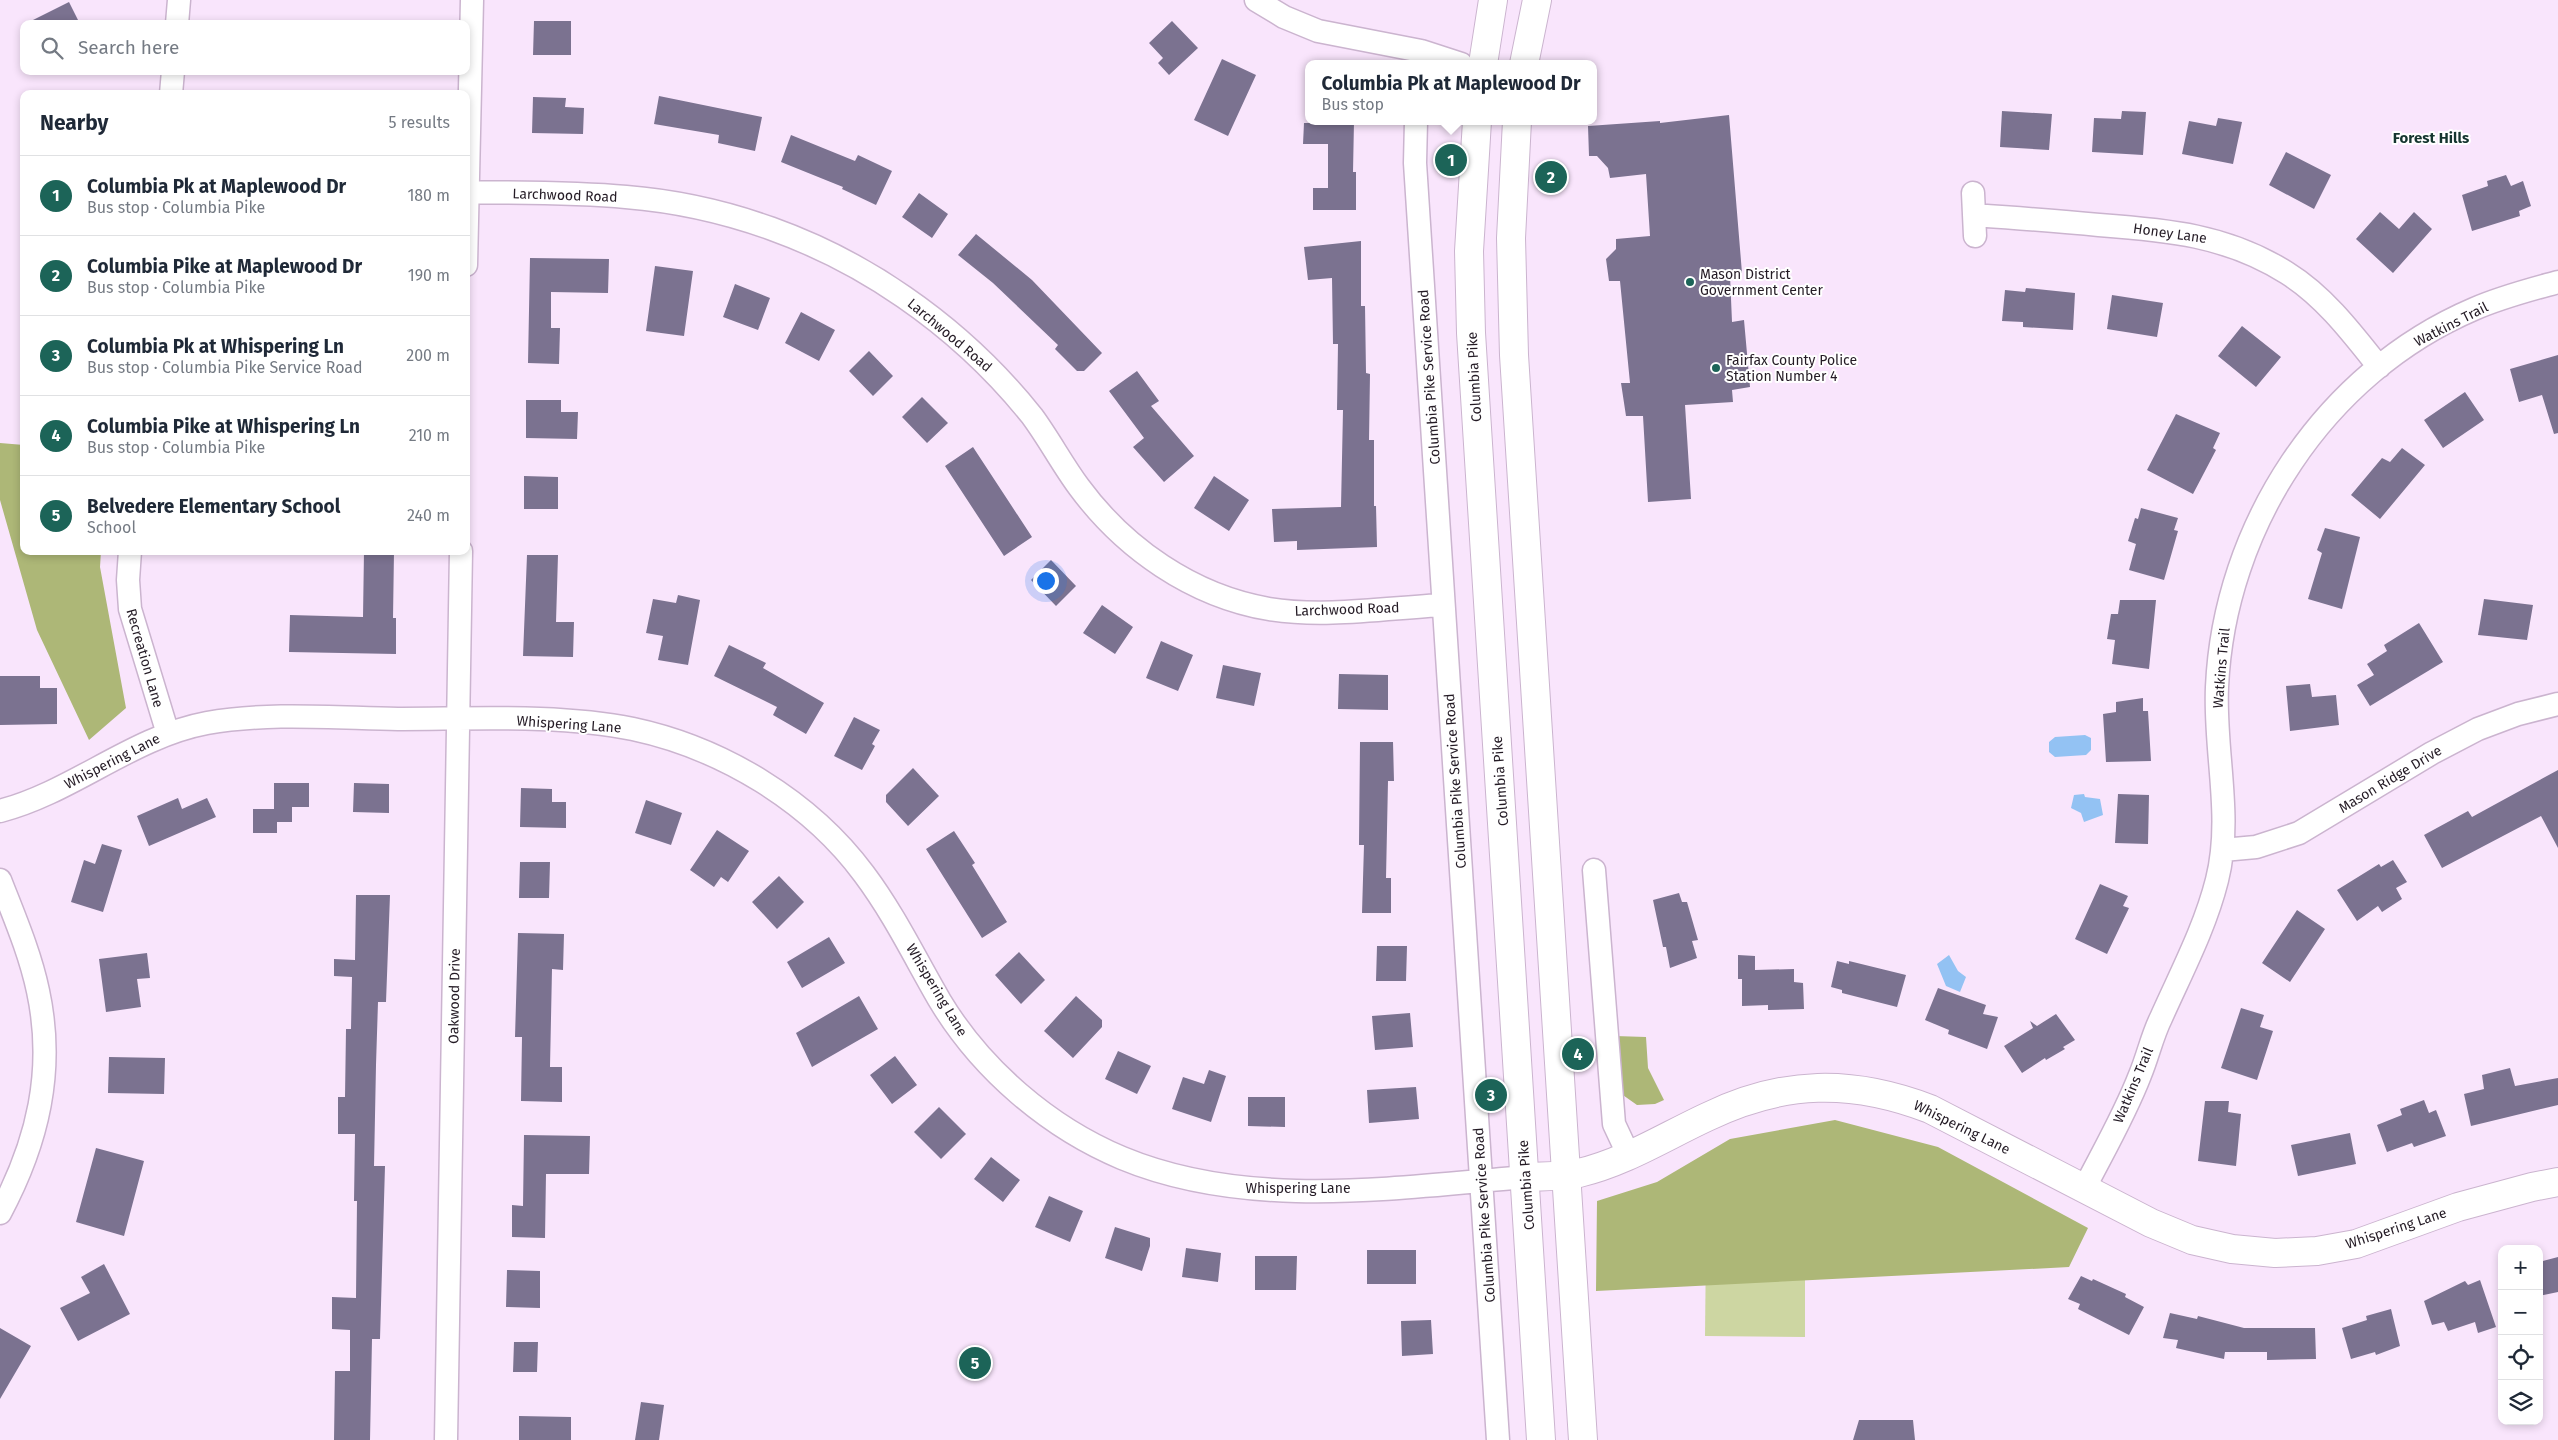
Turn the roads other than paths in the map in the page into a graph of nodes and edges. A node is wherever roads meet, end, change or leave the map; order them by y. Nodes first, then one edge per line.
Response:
1 (179, 0) edge
2 (472, 0) edge
3 (1256, 0) edge
4 (1493, 0) edge
5 (1537, 0) edge
6 (177, 20) edge
7 (1421, 58) edge
8 (1434, 60) edge
9 (1484, 60) edge
10 (1525, 60) edge
11 (173, 75) edge
12 (171, 90) edge
13 (470, 96) edge
14 (1416, 125) edge
15 (1477, 125) edge
16 (1517, 125) edge
17 (470, 192) edge
18 (1973, 193) dead end
19 (2558, 282) edge
20 (2380, 367) junction
21 (130, 555) edge
22 (461, 555) edge
23 (1444, 605) junction
24 (2558, 704) edge
25 (458, 719) junction
26 (168, 734) junction
27 (0, 811) edge
28 (2223, 850) junction
29 (1594, 870) dead end
30 (0, 880) edge
31 (1629, 1156) junction
32 (1565, 1175) junction
33 (1526, 1178) junction
34 (1481, 1181) junction
35 (2558, 1182) edge
36 (2084, 1190) junction
37 (0, 1213) edge
38 (446, 1440) edge
39 (1498, 1440) edge
40 (1542, 1440) edge
41 (1583, 1440) edge

1 - 6 street
2 - 13 street
3 - 7 street
4 - 9 main road
5 - 10 main road
7 - 8 street
11 - 12 street
14 - 23 street, Columbia Pike Service Road
15 - 33 main road, Columbia Pike
16 - 32 main road
17 - 23 street, Larchwood Road
18 - 20 street, Honey Lane
19 - 20 street, Watkins Trail
20 - 28 street, Watkins Trail
21 - 26 street, Recreation Lane
22 - 25 street, Oakwood Drive
23 - 34 street, Columbia Pike Service Road
24 - 28 street, Mason Ridge Drive
25 - 26 street, Whispering Lane
25 - 34 street, Whispering Lane
25 - 38 street, Oakwood Drive
26 - 27 street, Whispering Lane
28 - 36 street, Watkins Trail
29 - 31 street
30 - 37 street
31 - 32 main road, Whispering Lane
31 - 36 main road, Whispering Lane
32 - 33 main road, Whispering Lane
32 - 41 main road
33 - 34 street, Whispering Lane
33 - 40 main road, Columbia Pike
34 - 39 street, Columbia Pike Service Road
35 - 36 main road, Whispering Lane

